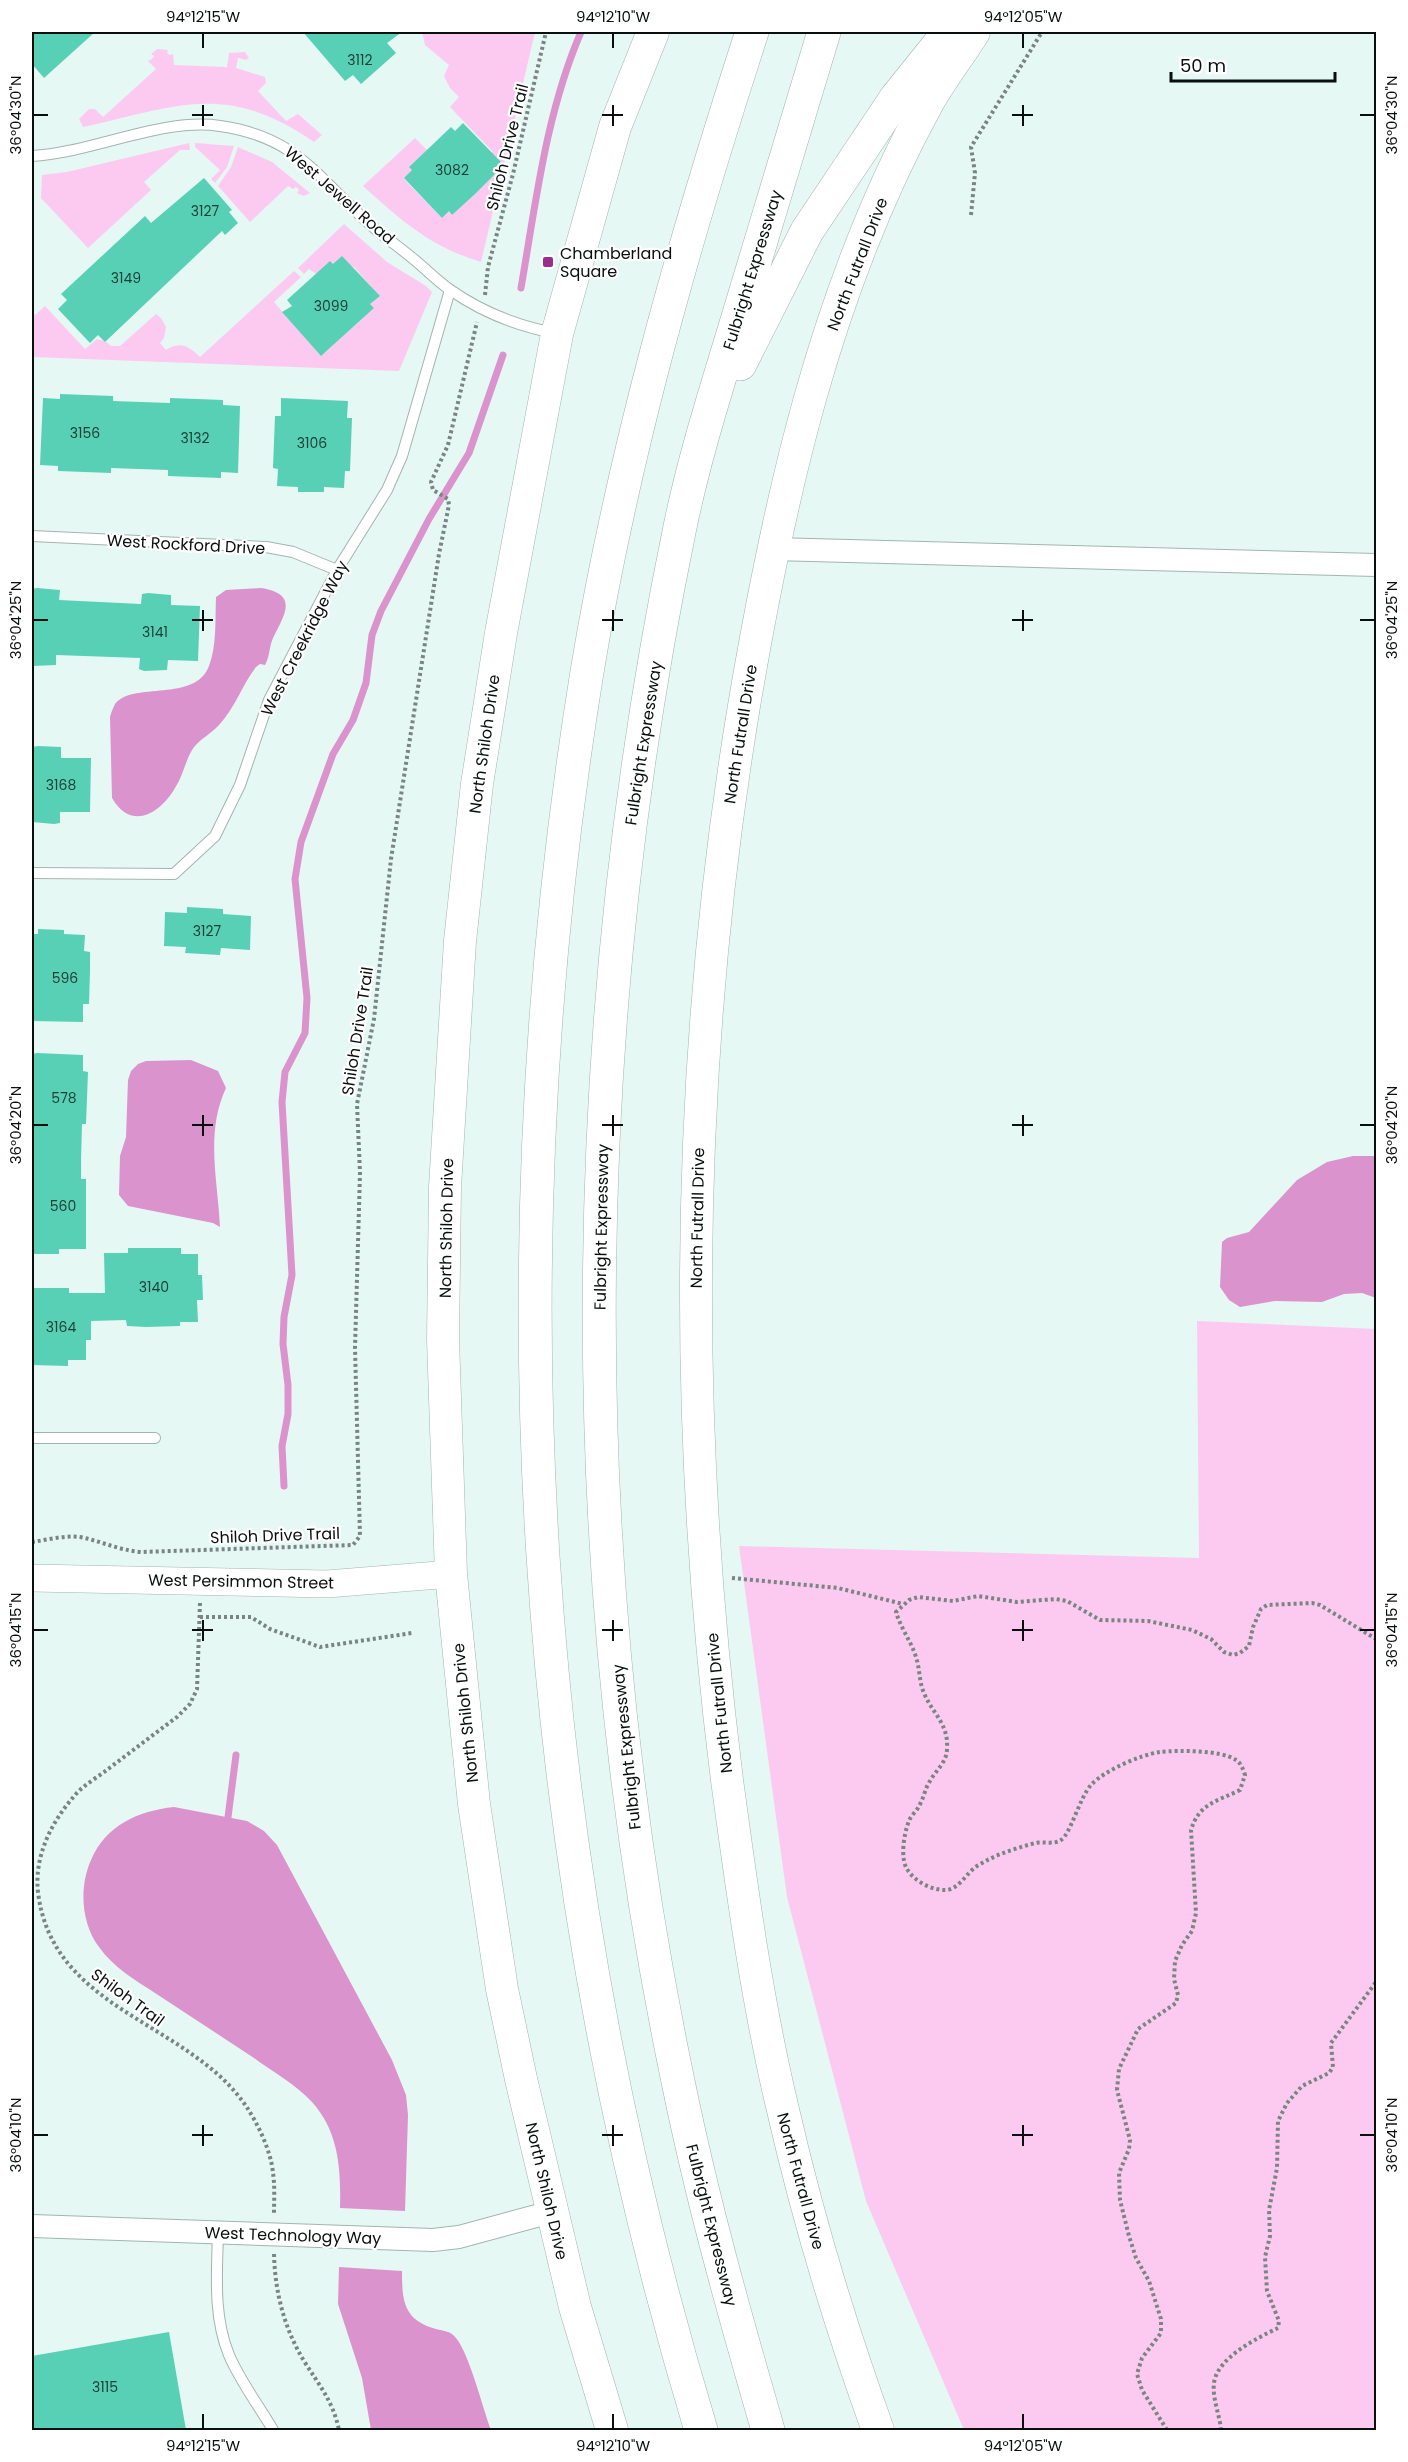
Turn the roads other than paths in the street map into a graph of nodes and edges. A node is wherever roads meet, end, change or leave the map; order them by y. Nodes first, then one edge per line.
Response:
1 (654, 32) edge
2 (752, 32) edge
3 (824, 32) edge
4 (949, 32) edge
5 (974, 32) edge
6 (32, 156) edge
7 (450, 290) junction
8 (557, 334) junction
9 (700, 443) junction
10 (32, 536) edge
11 (773, 549) junction
12 (1377, 565) edge
13 (337, 570) junction
14 (32, 873) edge
15 (32, 1438) edge
16 (155, 1438) dead end
17 (451, 1574) junction
18 (32, 1578) edge
19 (551, 2212) junction
20 (32, 2226) edge
21 (218, 2232) junction
22 (273, 2430) edge
23 (612, 2430) edge
24 (701, 2430) edge
25 (768, 2430) edge
26 (878, 2430) edge

1 - 8 main road, North Shiloh Drive
2 - 24 highway
3 - 9 highway, Fulbright Expressway
4 - 9 highway
5 - 11 main road, North Futrall Drive
6 - 7 lane, West Jewell Road
7 - 8 lane, West Jewell Road
7 - 13 lane, West Creekridge Way
8 - 17 main road, North Shiloh Drive
9 - 25 highway, Fulbright Expressway
10 - 13 lane, West Rockford Drive
11 - 12 street
11 - 26 main road, North Futrall Drive
13 - 14 lane, West Creekridge Way
15 - 16 lane
17 - 18 street, West Persimmon Street
17 - 19 main road, North Shiloh Drive
19 - 21 street, West Technology Way
19 - 23 main road, North Shiloh Drive
20 - 21 street, West Technology Way
21 - 22 lane

